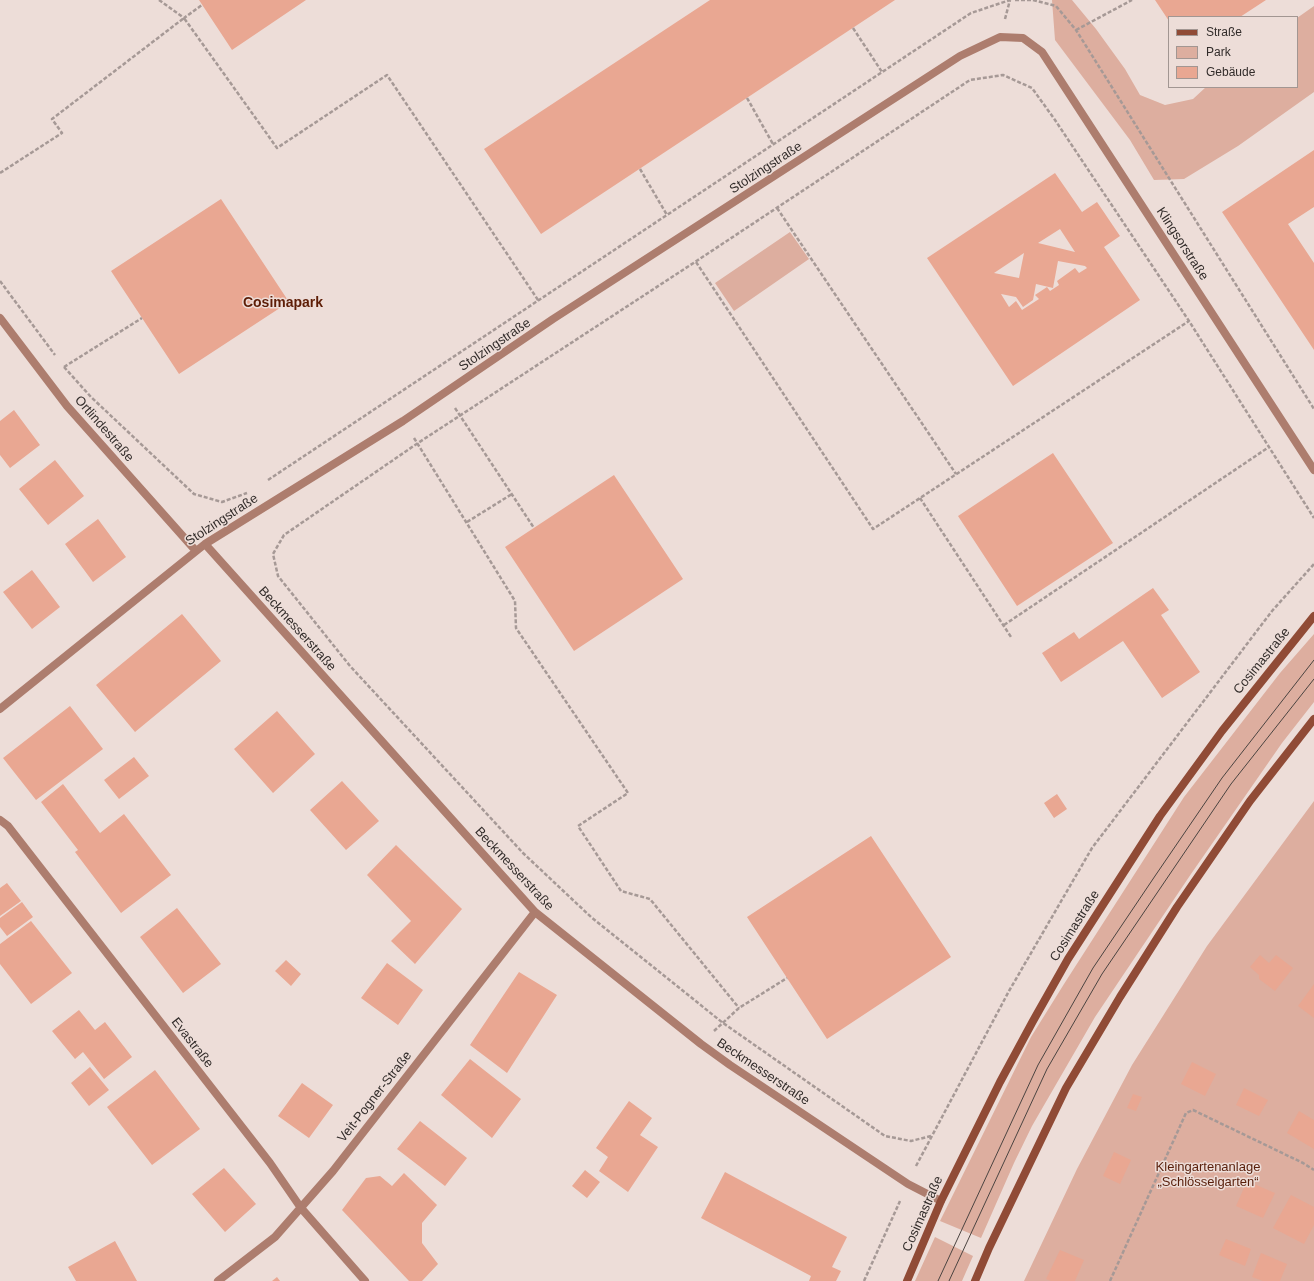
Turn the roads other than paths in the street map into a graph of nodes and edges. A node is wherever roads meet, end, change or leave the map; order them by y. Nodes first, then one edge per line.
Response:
1 (1023, 38) joint
2 (0, 318) edge
3 (1314, 470) edge
4 (205, 544) junction
5 (196, 551) junction
6 (1314, 616) edge
7 (0, 709) edge
8 (1314, 719) edge
9 (0, 820) edge
10 (535, 912) junction
11 (942, 1201) junction
12 (301, 1208) junction
13 (218, 1281) edge
14 (365, 1281) edge
15 (907, 1281) edge
16 (975, 1281) edge

1 - 3 street, Klingsorstraße
1 - 4 street, Stolzingstraße
2 - 5 street, Ortlindestraße
4 - 5 street, Stolzingstraße
4 - 10 street, Beckmesserstraße
5 - 7 street, Stolzingstraße
6 - 11 main road, Cosimastraße
8 - 16 main road
9 - 12 street, Evastraße
10 - 11 street, Beckmesserstraße
10 - 12 street, Veit-Pogner-Straße
11 - 15 main road, Cosimastraße
12 - 13 street, Veit-Pogner-Straße
12 - 14 street, Evastraße

